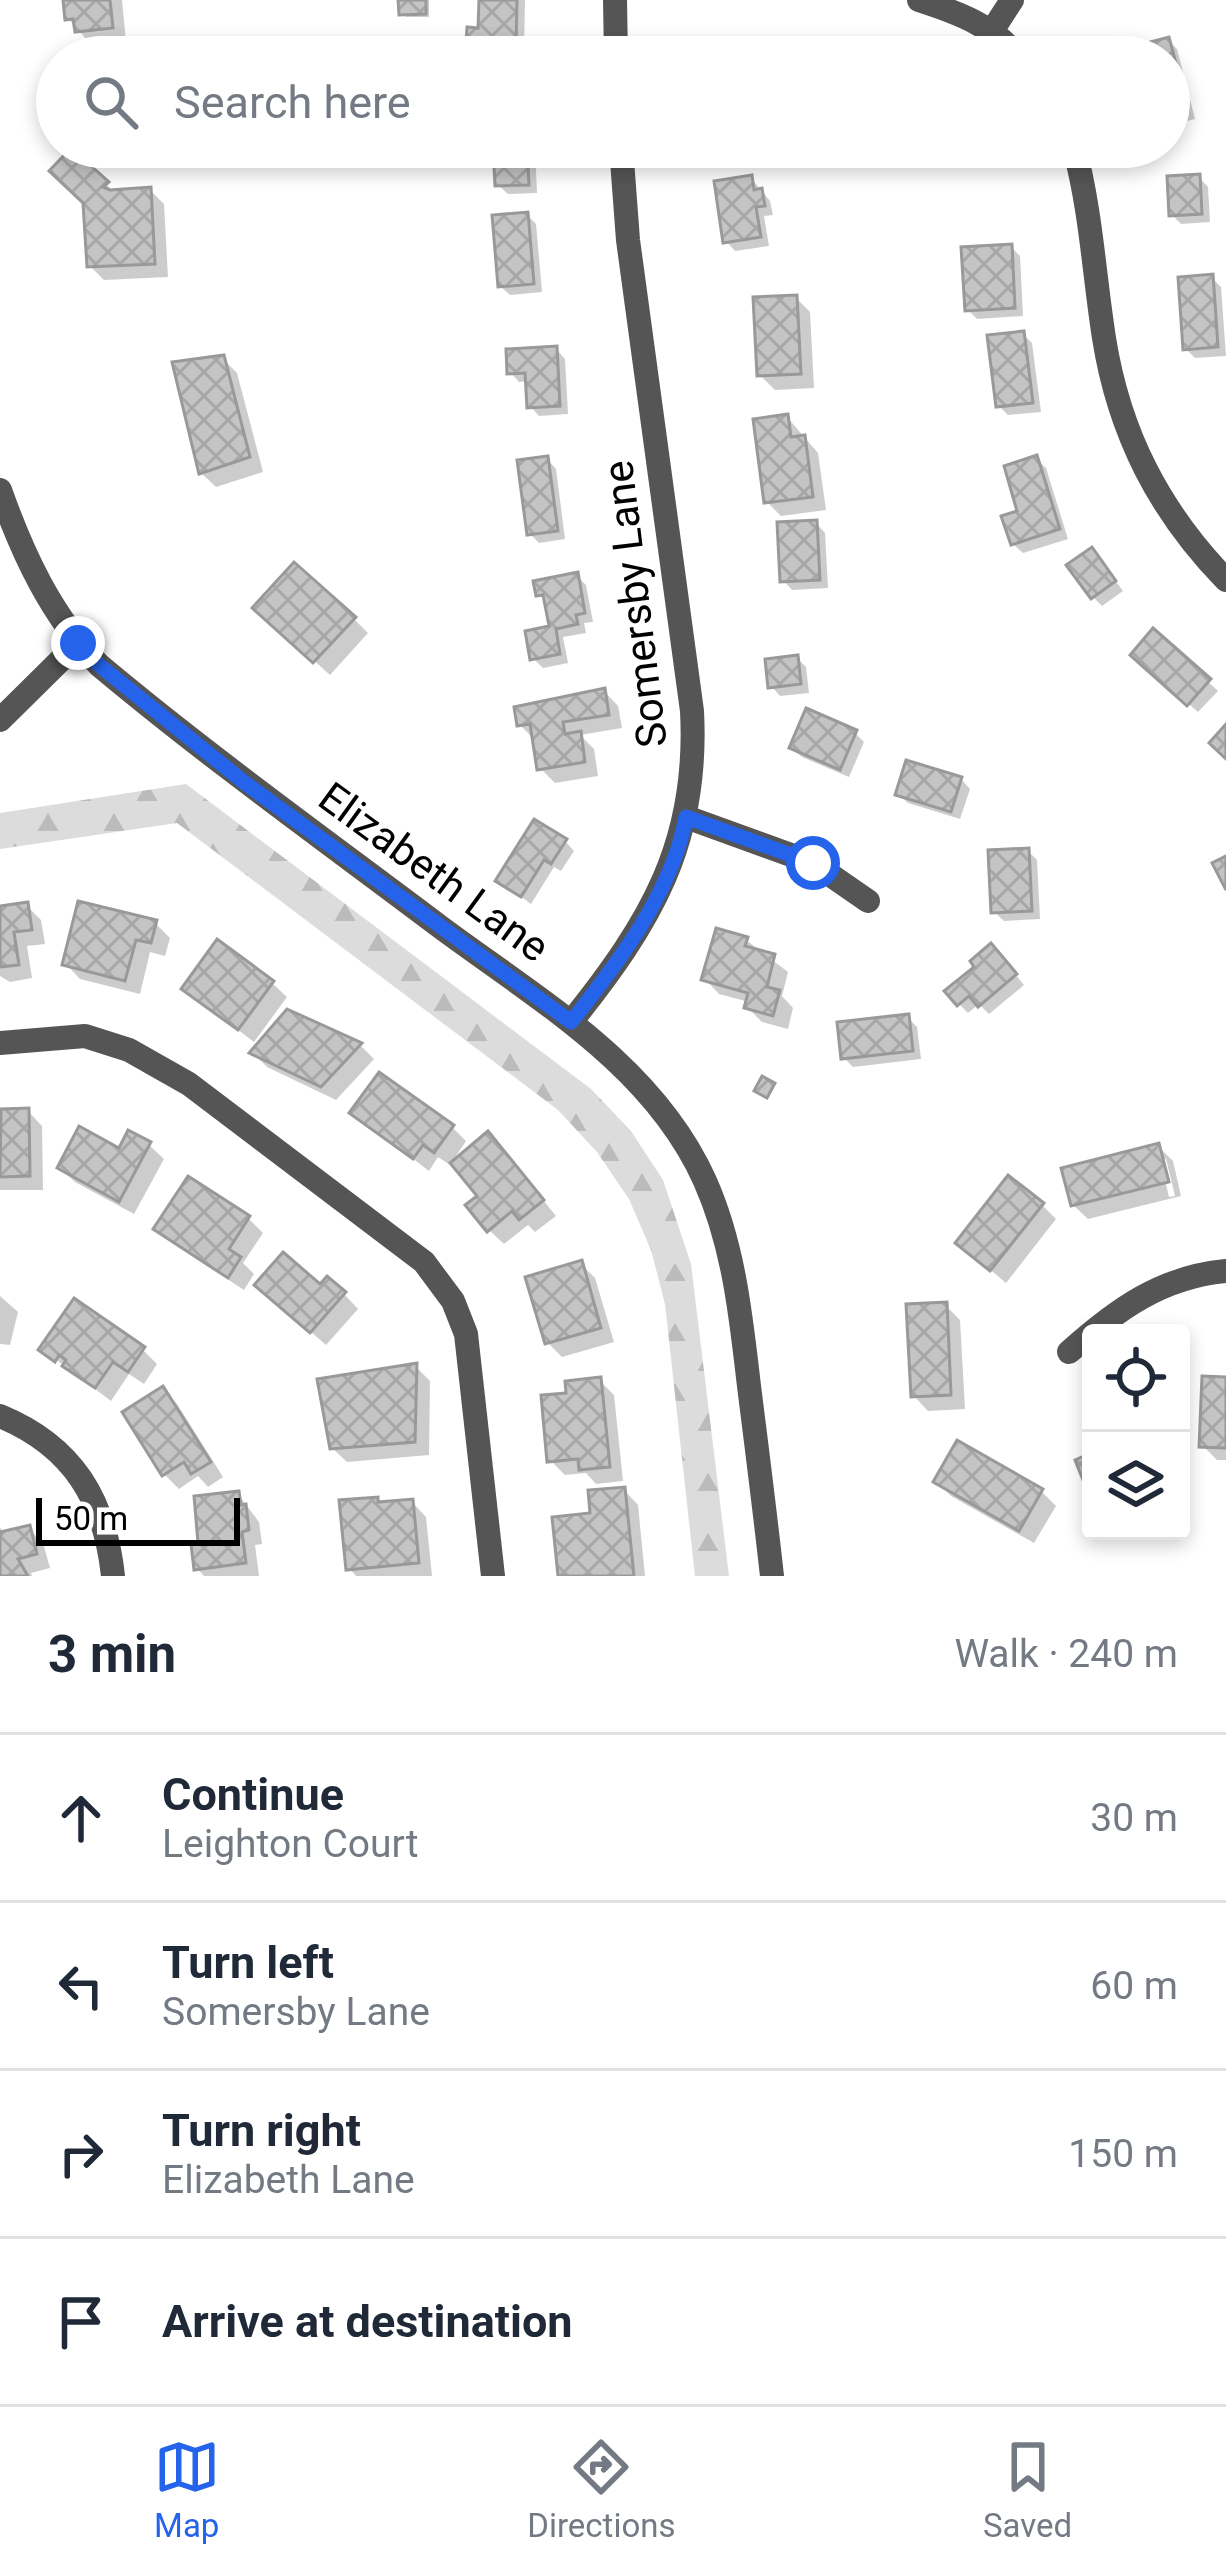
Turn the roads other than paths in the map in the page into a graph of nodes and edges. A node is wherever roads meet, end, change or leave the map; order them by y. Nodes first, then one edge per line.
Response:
1 (615, 0) edge
2 (919, 0) edge
3 (1012, 0) edge
4 (992, 31) junction
5 (616, 36) edge
6 (997, 36) edge
7 (623, 168) edge
8 (1080, 168) edge
9 (0, 490) edge
10 (1226, 580) edge
11 (78, 643) junction
12 (0, 720) edge
13 (686, 817) junction
14 (868, 901) dead end
15 (571, 1022) junction
16 (0, 1043) edge
17 (1226, 1271) edge
18 (1069, 1352) dead end
19 (0, 1416) edge
20 (113, 1576) edge
21 (493, 1576) edge
22 (772, 1576) edge

1 - 5 street
2 - 4 street
3 - 4 street
4 - 6 street
7 - 13 street, Somersby Lane
8 - 10 street
9 - 11 street, Elizabeth Lane
11 - 12 street
11 - 15 street, Elizabeth Lane
13 - 14 street
13 - 15 street, Somersby Lane
15 - 22 street, Elizabeth Lane
16 - 21 street
17 - 18 street
19 - 20 street

